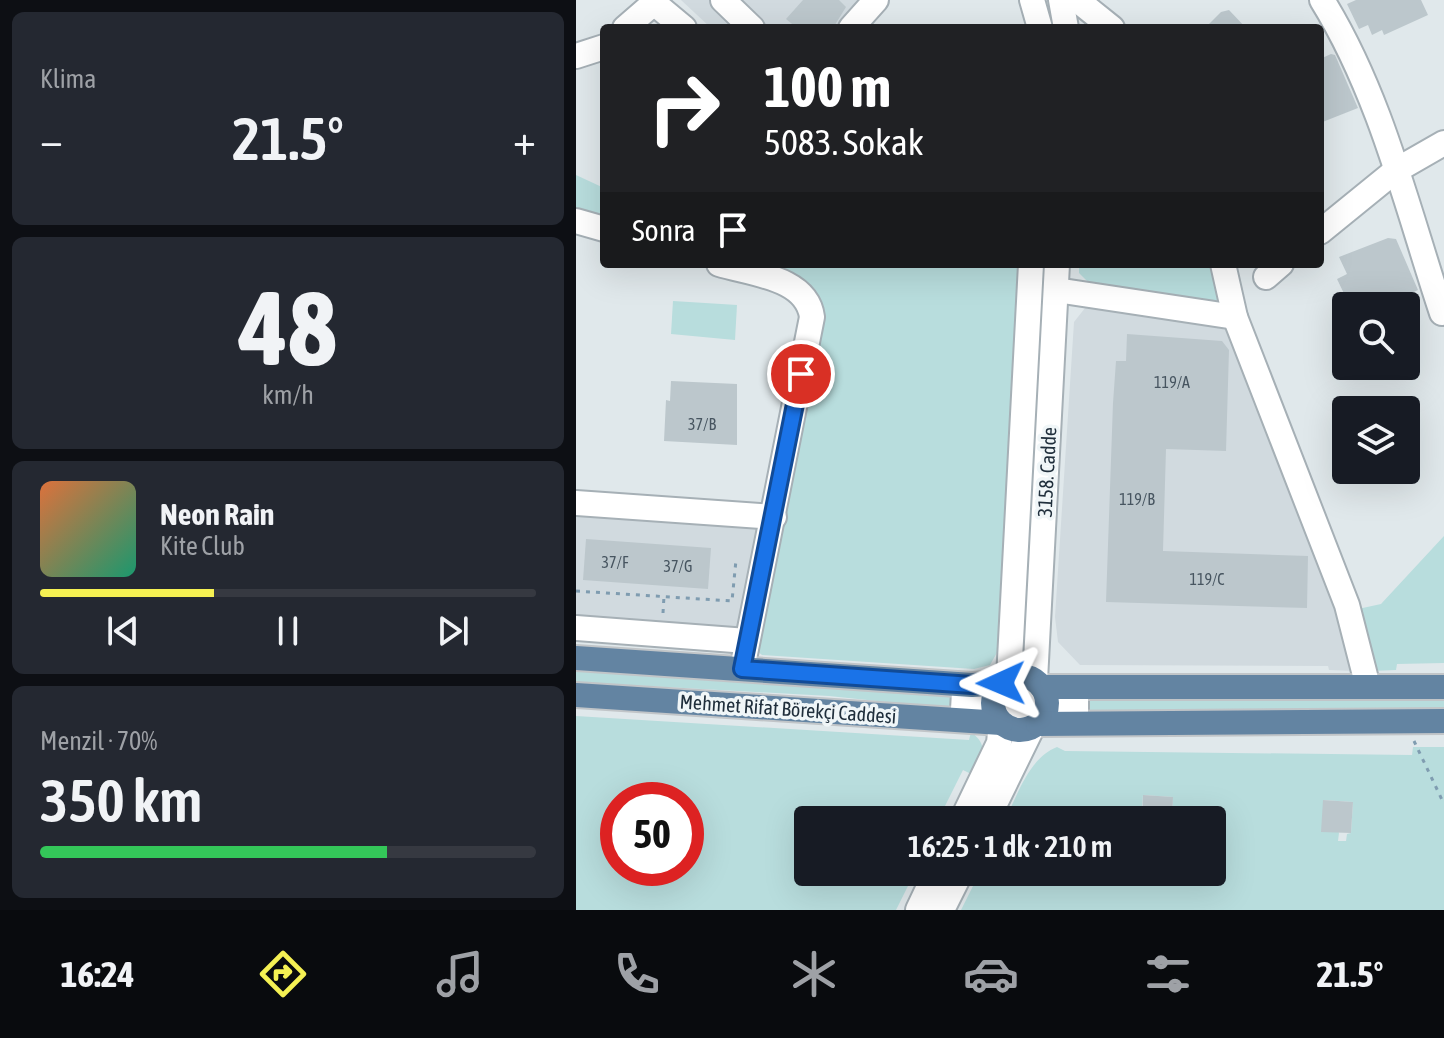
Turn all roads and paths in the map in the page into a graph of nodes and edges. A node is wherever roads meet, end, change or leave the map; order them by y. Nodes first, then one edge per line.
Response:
1 (723, 0) edge
2 (876, 0) edge
3 (1032, 0) edge
4 (1061, 0) edge
5 (1077, 0) edge
6 (1322, 0) edge
7 (630, 24) edge
8 (679, 24) edge
9 (748, 24) edge
10 (855, 24) edge
11 (1039, 24) edge
12 (1065, 24) edge
13 (1107, 24) edge
14 (600, 48) edge
15 (576, 56) edge
16 (1444, 143) edge
17 (1395, 171) junction
18 (576, 221) edge
19 (600, 228) edge
20 (1324, 229) edge
21 (732, 268) edge
22 (1031, 268) edge
23 (1057, 268) edge
24 (1224, 268) edge
25 (1056, 290) junction
26 (1442, 313) dead end
27 (1235, 317) junction
28 (576, 503) edge
29 (774, 517) junction
30 (736, 560) dead end
31 (576, 591) edge
32 (664, 596) junction
33 (663, 610) dead end
34 (576, 628) edge
35 (747, 641) junction
36 (576, 658) edge
37 (742, 669) junction
38 (1021, 679) junction
39 (1368, 687) junction
40 (1444, 687) edge
41 (576, 695) edge
42 (1034, 721) junction
43 (1401, 721) junction
44 (1444, 721) edge
45 (1001, 723) junction
46 (1444, 804) edge
47 (969, 806) edge
48 (994, 806) edge
49 (929, 886) edge
50 (954, 886) edge
51 (918, 910) edge
52 (942, 910) edge

1 - 9 street
2 - 10 street
3 - 11 street
4 - 12 street
5 - 13 street
6 - 17 street
7 - 8 street
14 - 15 street
16 - 17 street
17 - 20 street
17 - 26 street
18 - 19 street
21 - 29 street
22 - 38 street, 3158. Cadde
23 - 25 street, 3158. Cadde
24 - 27 street
25 - 27 street
25 - 38 street, 3158. Cadde
27 - 39 street
28 - 29 street
29 - 35 street
30 - 32 path
31 - 32 path
32 - 33 path
34 - 35 street
35 - 37 street
36 - 37 main road, Mehmet Rifat Börekçi Caddesi
37 - 38 main road, Mehmet Rifat Börekçi Caddesi
38 - 39 main road, Mehmet Rifat Börekçi Caddesi
38 - 42 main road
38 - 45 main road
39 - 40 main road, Mehmet Rifat Börekçi Caddesi
41 - 45 main road, Mehmet Rifat Börekçi Caddesi
42 - 43 main road
42 - 45 main road
42 - 48 street
43 - 44 main road
43 - 46 path
45 - 47 street
49 - 51 street
50 - 52 street

